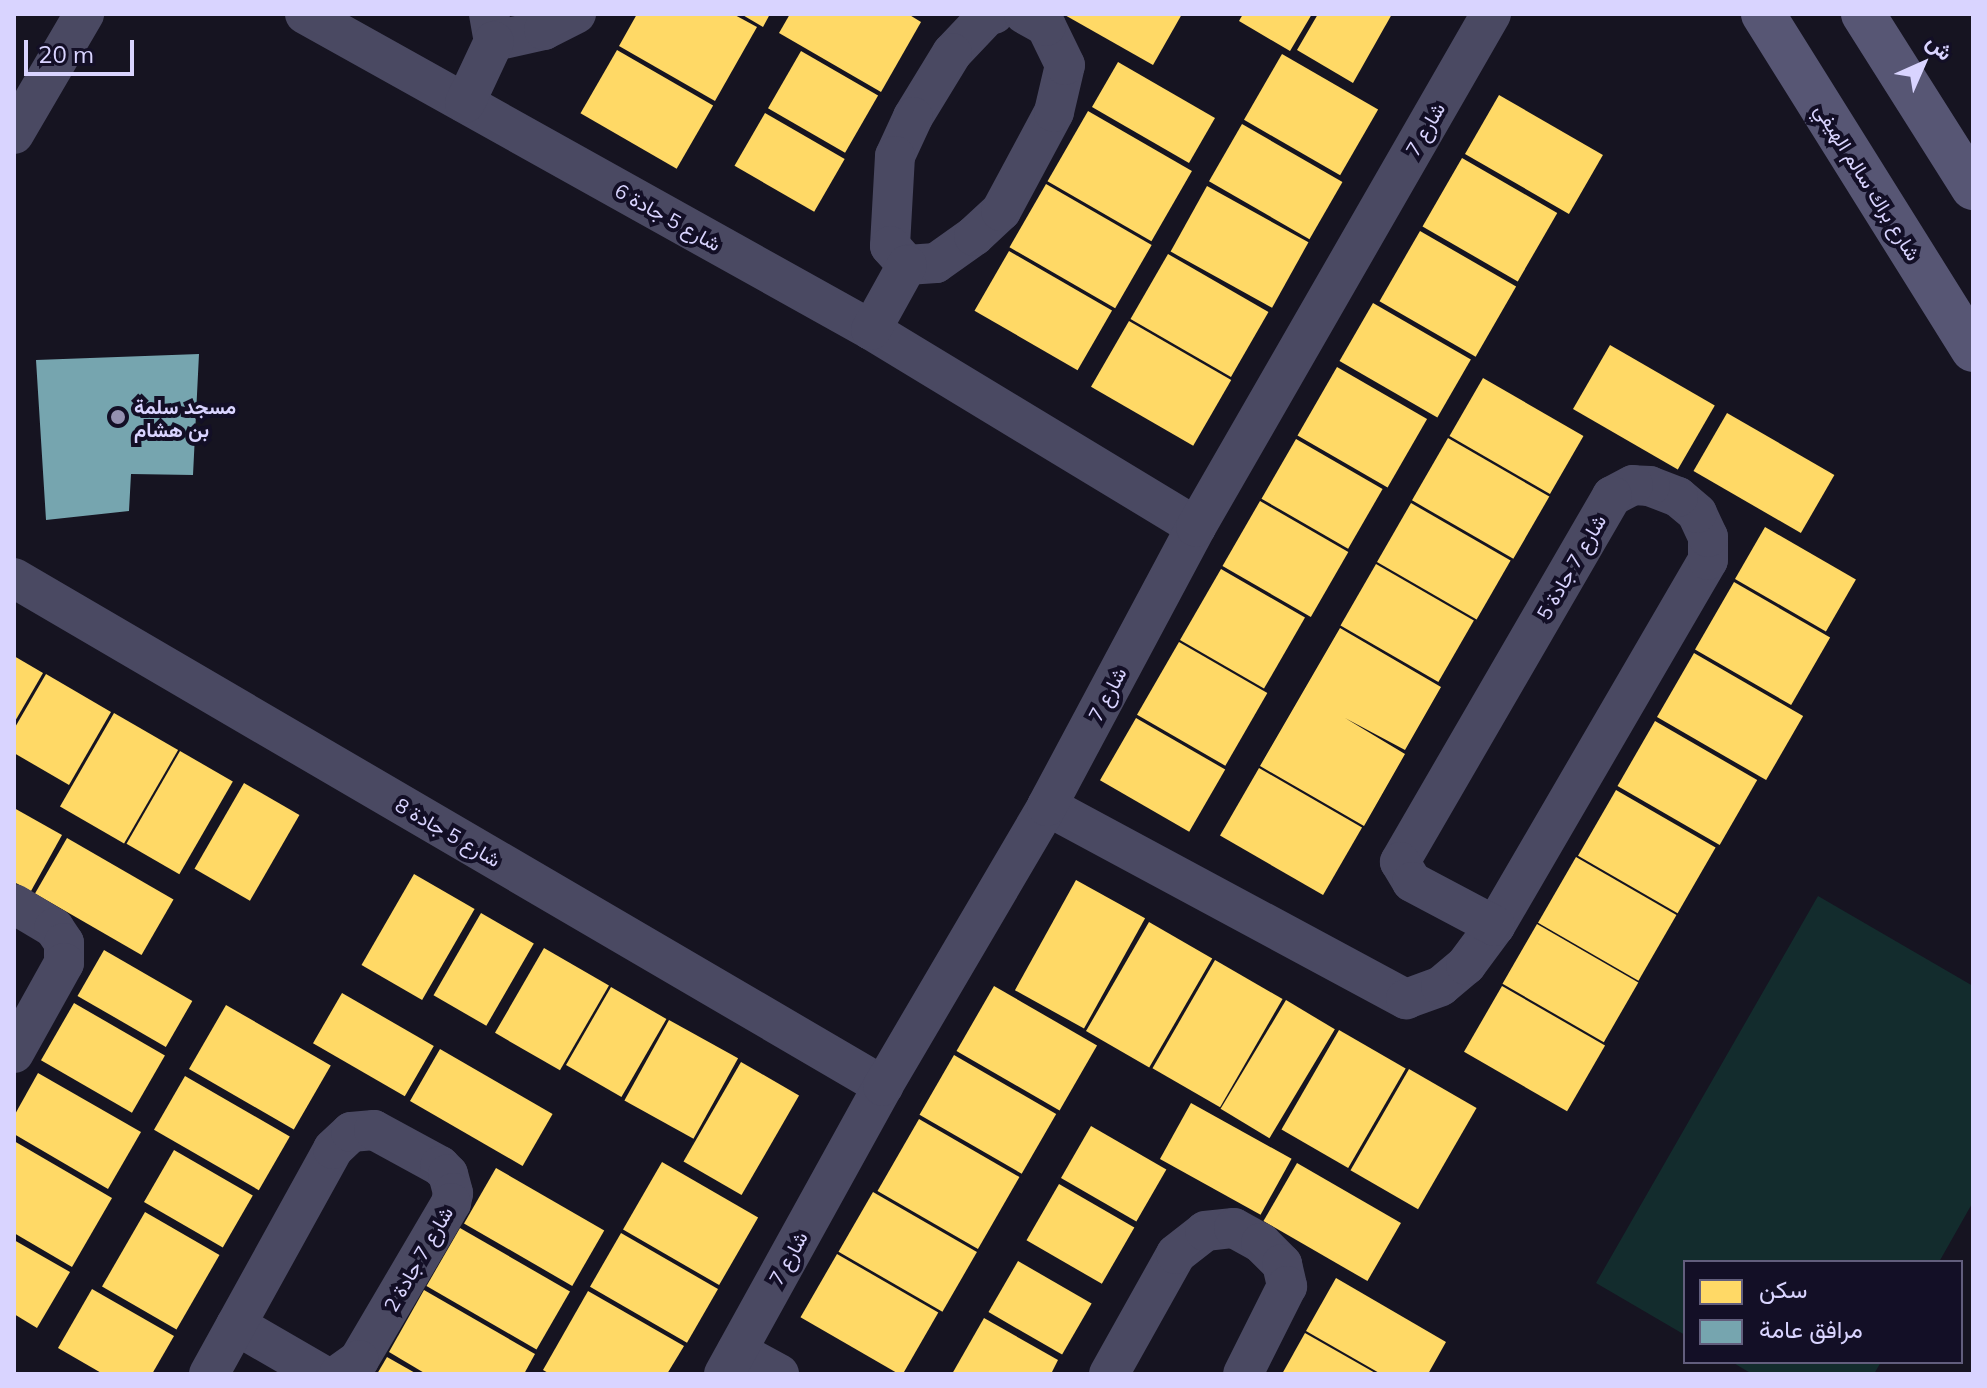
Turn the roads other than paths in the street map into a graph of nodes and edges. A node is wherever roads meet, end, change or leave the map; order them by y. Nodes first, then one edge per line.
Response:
1 (84, 14) edge
2 (305, 14) edge
3 (576, 14) edge
4 (994, 14) edge
5 (1024, 14) edge
6 (1491, 14) edge
7 (1763, 14) edge
8 (1863, 14) edge
9 (492, 27) edge
10 (465, 103) junction
11 (14, 134) edge
12 (1973, 188) edge
13 (907, 265) junction
14 (871, 330) junction
15 (1973, 350) edge
16 (1196, 527) junction
17 (14, 578) edge
18 (1047, 806) junction
19 (14, 904) edge
20 (1495, 926) junction
21 (14, 1053) edge
22 (883, 1086) junction
23 (236, 1325) junction
24 (730, 1362) edge
25 (209, 1374) edge
26 (321, 1374) edge
27 (339, 1374) edge
28 (779, 1374) edge
29 (1109, 1374) edge
30 (1243, 1374) edge

1 - 11 street
2 - 10 street, شارع 5 جادة 6
3 - 9 street
4 - 13 street
5 - 13 street
6 - 16 street, شارع 7
7 - 15 main road, شارع براك سالم الهيفي
8 - 12 main road
9 - 10 street
10 - 14 street, شارع 5 جادة 6
13 - 14 street
14 - 16 street, شارع 5 جادة 6
16 - 18 street, شارع 7
17 - 22 street, شارع 5 جادة 8
18 - 20 street, شارع 7 جادة 5
18 - 22 street, شارع 7
19 - 21 street
20 - 20 street, شارع 7 جادة 5
22 - 24 street, شارع 7
23 - 25 street, شارع 7 جادة 2
23 - 26 street
23 - 27 street, شارع 7 جادة 2
24 - 28 street
29 - 30 street

